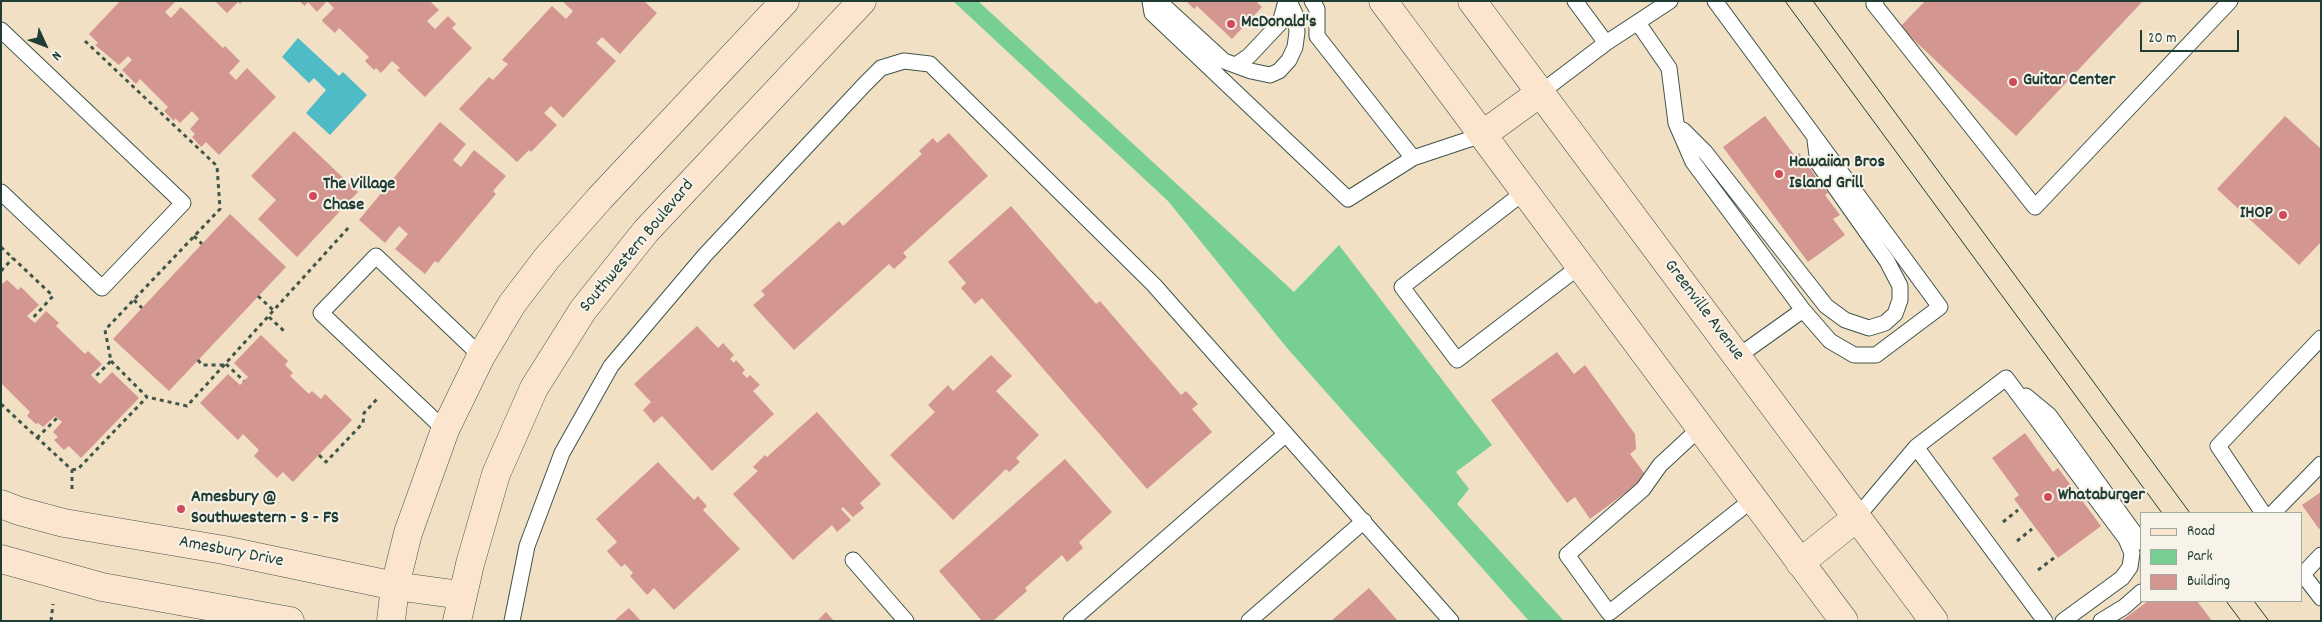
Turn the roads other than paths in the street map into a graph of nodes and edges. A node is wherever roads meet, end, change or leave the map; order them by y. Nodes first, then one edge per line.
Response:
1 (784, 1) edge
2 (862, 1) edge
3 (1150, 1) edge
4 (1154, 1) edge
5 (1287, 1) edge
6 (1312, 1) edge
7 (1382, 1) edge
8 (1472, 1) edge
9 (1575, 1) edge
10 (1670, 1) edge
11 (1715, 1) edge
12 (1876, 1) edge
13 (2230, 1) edge
14 (1638, 24) junction
15 (1, 30) edge
16 (1606, 43) junction
17 (1236, 65) junction
18 (1540, 92) junction
19 (1676, 123) junction
20 (1482, 135) junction
21 (1815, 138) junction
22 (1413, 158) junction
23 (1, 192) edge
24 (1524, 192) junction
25 (1580, 266) junction
26 (1802, 310) junction
27 (2321, 338) edge
28 (481, 356) junction
29 (1737, 357) junction
30 (2006, 378) junction
31 (1700, 428) junction
32 (444, 430) junction
33 (1286, 434) junction
34 (1916, 447) junction
35 (2321, 464) edge
36 (1753, 499) junction
37 (1, 504) edge
38 (2262, 512) edge
39 (2274, 512) edge
40 (1857, 517) junction
41 (1364, 521) junction
42 (2140, 541) edge
43 (2321, 555) edge
44 (1, 559) edge
45 (853, 560) dead end
46 (1800, 563) junction
47 (2302, 573) edge
48 (395, 586) junction
49 (2140, 593) edge
50 (2321, 598) edge
51 (459, 608) edge
52 (290, 621) edge
53 (391, 621) edge
54 (512, 621) edge
55 (906, 621) edge
56 (1071, 621) edge
57 (1249, 621) edge
58 (1452, 621) edge
59 (1844, 621) edge
60 (1934, 621) edge
61 (2045, 621) edge
62 (2063, 621) edge
63 (2101, 621) edge

1 - 28 street
2 - 51 street, Southwestern Boulevard
3 - 22 lane
4 - 17 lane
5 - 17 lane
5 - 17 lane
6 - 22 lane
7 - 20 street
8 - 18 street, Greenville Avenue
9 - 16 lane
10 - 14 lane
11 - 21 lane
12 - 13 lane
14 - 16 lane
14 - 19 lane
15 - 23 lane
16 - 18 lane
18 - 20 street
18 - 29 street, Greenville Avenue
19 - 21 lane
19 - 26 lane
20 - 22 lane
20 - 24 street
21 - 26 lane
24 - 25 street
24 - 25 lane
25 - 31 street
26 - 29 lane
27 - 38 lane
28 - 32 street
28 - 32 lane
29 - 40 street, Greenville Avenue
30 - 34 lane
30 - 42 lane
30 - 62 lane
31 - 36 street
31 - 36 lane
32 - 48 street
33 - 41 lane
33 - 54 lane
33 - 56 lane
34 - 40 lane
34 - 61 lane
35 - 39 lane
36 - 46 street
37 - 48 street, Amesbury Drive
40 - 46 street
40 - 60 street, Greenville Avenue
41 - 57 lane
41 - 58 lane
43 - 47 lane
44 - 52 street
45 - 55 lane
46 - 59 street
47 - 50 lane
48 - 51 street, Amesbury Drive
48 - 53 street
49 - 63 lane

